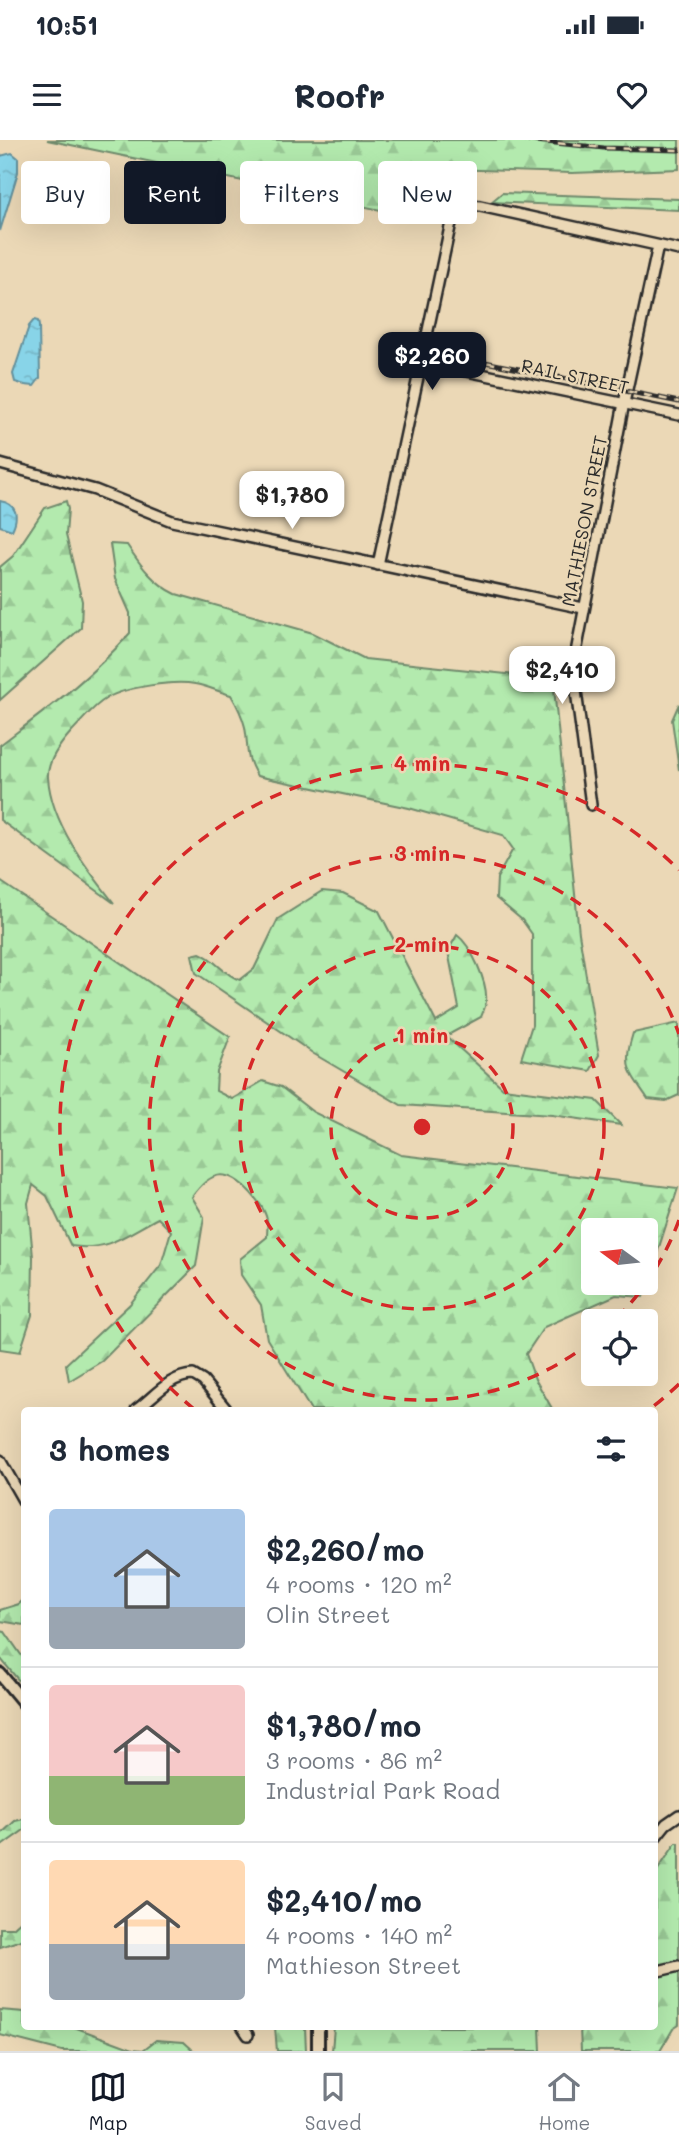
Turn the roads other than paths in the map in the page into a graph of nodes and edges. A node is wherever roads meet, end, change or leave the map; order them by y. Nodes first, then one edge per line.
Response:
1 (658, 246) junction
2 (679, 250) edge
3 (423, 362) junction
4 (624, 403) junction
5 (679, 415) edge
6 (0, 464) edge
7 (378, 565) junction
8 (583, 608) junction
9 (591, 805) dead end
10 (140, 1407) edge
11 (225, 1407) edge
12 (0, 1460) edge
13 (21, 1497) edge
14 (0, 1674) edge
15 (21, 1699) edge
16 (679, 1815) edge
17 (658, 1834) edge
18 (679, 1966) edge
19 (658, 1971) edge
20 (245, 2030) edge
21 (317, 2030) edge
22 (248, 2035) dead end
23 (318, 2051) edge

1 - 2 street
1 - 3 street
1 - 4 street, MATHIESON STREET
3 - 4 street, RAIL STREET
3 - 7 street
4 - 5 street, RAIL STREET
4 - 8 street, MATHIESON STREET
6 - 7 street
7 - 8 street
8 - 9 street, MATHIESON STREET
10 - 11 street
12 - 13 street
14 - 15 street
16 - 17 street
18 - 19 street
20 - 22 street
21 - 23 street

